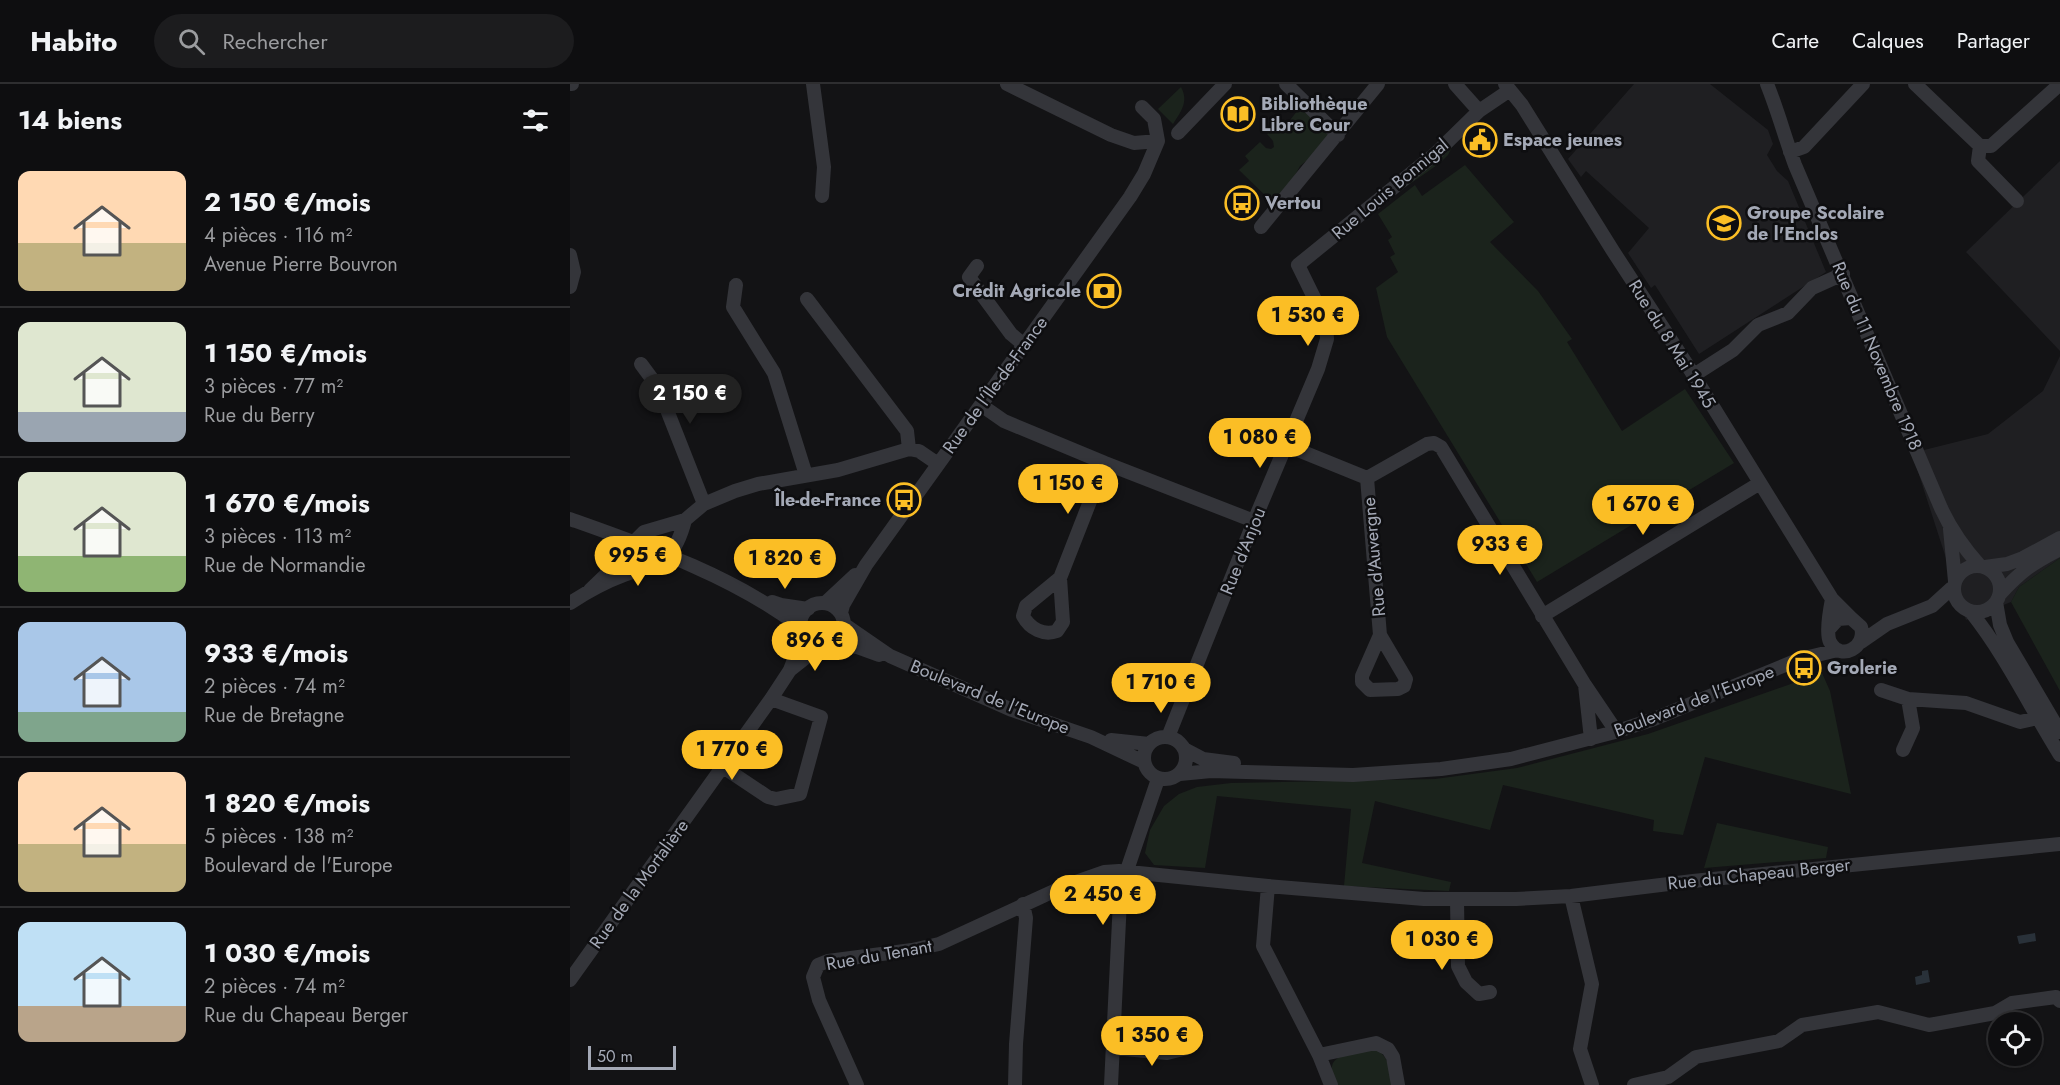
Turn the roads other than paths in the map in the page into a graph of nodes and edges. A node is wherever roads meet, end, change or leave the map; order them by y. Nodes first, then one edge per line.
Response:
1 (813, 84) edge
2 (1007, 84) edge
3 (1225, 84) edge
4 (1286, 84) edge
5 (1378, 84) edge
6 (1455, 84) edge
7 (1767, 84) edge
8 (1863, 84) edge
9 (1915, 84) edge
10 (2060, 84) edge
11 (1508, 87) edge
12 (1142, 107) dead end
13 (1479, 111) junction
14 (1178, 133) dead end
15 (1338, 135) junction
16 (1158, 141) junction
17 (1980, 146) junction
18 (1790, 152) junction
19 (822, 196) dead end
20 (2017, 201) dead end
21 (1261, 227) dead end
22 (570, 255) edge
23 (1298, 265) joint
24 (977, 266) dead end
25 (1843, 274) junction
26 (736, 285) dead end
27 (570, 287) edge
28 (807, 298) dead end
29 (1024, 345) junction
30 (641, 364) dead end
31 (1694, 375) junction
32 (981, 405) junction
33 (1285, 448) junction
34 (909, 449) junction
35 (1105, 463) junction
36 (938, 464) junction
37 (806, 475) junction
38 (1367, 478) junction
39 (1760, 483) junction
40 (704, 504) junction
41 (570, 519) edge
42 (685, 520) junction
43 (1254, 521) junction
44 (1950, 527) junction
45 (2060, 538) edge
46 (634, 542) junction
47 (2060, 549) edge
48 (668, 555) junction
49 (866, 565) junction
50 (1983, 567) junction
51 (1060, 578) dead end
52 (1954, 584) junction
53 (590, 590) junction
54 (758, 598) junction
55 (1832, 599) junction
56 (1998, 599) junction
57 (570, 603) edge
58 (825, 603) junction
59 (1932, 606) junction
60 (808, 609) junction
61 (1967, 610) junction
62 (1542, 616) junction
63 (843, 619) junction
64 (1855, 620) junction
65 (1887, 624) junction
66 (802, 631) junction
67 (1829, 633) junction
68 (1380, 635) dead end
69 (1861, 642) junction
70 (834, 644) junction
71 (819, 647) junction
72 (1838, 650) junction
73 (890, 656) junction
74 (1800, 660) junction
75 (790, 670) junction
76 (1585, 686) junction
77 (1881, 690) dead end
78 (771, 699) junction
79 (1908, 699) junction
80 (2037, 718) junction
81 (1615, 732) junction
82 (2060, 732) edge
83 (1091, 737) junction
84 (1168, 737) junction
85 (1591, 739) junction
86 (1149, 744) junction
87 (1184, 749) junction
88 (1903, 750) dead end
89 (2060, 755) edge
90 (1143, 762) junction
91 (723, 767) junction
92 (1266, 771) junction
93 (1180, 774) junction
94 (1158, 779) junction
95 (2060, 844) edge
96 (1126, 873) junction
97 (1268, 886) junction
98 (1571, 896) junction
99 (1457, 899) junction
100 (1023, 904) junction
101 (570, 980) edge
102 (1490, 992) dead end
103 (2060, 1001) edge
104 (1114, 1048) junction
105 (1187, 1048) dead end
106 (1319, 1055) junction
107 (857, 1085) edge
108 (1015, 1085) edge
109 (1111, 1085) edge
110 (1331, 1085) edge
111 (1398, 1085) edge
112 (1592, 1085) edge
113 (1634, 1085) edge

1 - 19 street
2 - 16 street
3 - 14 street
4 - 15 street
5 - 15 street
6 - 13 street
7 - 18 street, Rue du 11 Novembre 1918
8 - 18 street
9 - 17 street
10 - 17 street
11 - 13 street, Rue Louis Bonnigal
11 - 31 street, Rue du 8 Mai 1945
12 - 16 street
13 - 23 street, Rue Louis Bonnigal
15 - 21 street
16 - 29 street, Rue de l'Île-de-France
17 - 20 street
18 - 25 street, Rue du 11 Novembre 1918
22 - 27 street
23 - 33 street, Rue d'Anjou
24 - 29 street
25 - 31 street
25 - 44 street, Rue du 11 Novembre 1918
26 - 37 street
28 - 34 street
29 - 32 street, Rue de l'Île-de-France
30 - 40 street
31 - 39 street, Rue du 8 Mai 1945
32 - 35 street
32 - 36 street, Rue de l'Île-de-France
33 - 38 street
33 - 43 street, Rue d'Anjou
34 - 36 street
34 - 37 street
35 - 43 street
35 - 51 street
36 - 49 street, Rue de l'Île-de-France
37 - 40 street
38 - 62 street
38 - 68 street, Rue d'Auvergne
39 - 55 street, Rue du 8 Mai 1945
39 - 62 street
40 - 42 street
41 - 46 street
42 - 46 street
42 - 48 street
43 - 84 street, Rue d'Anjou
44 - 50 street, Rue du 11 Novembre 1918
44 - 52 street, Rue du 11 Novembre 1918
45 - 50 street
46 - 48 street
46 - 53 street
47 - 56 street
48 - 53 street
48 - 54 street
49 - 58 street, Rue de l'Île-de-France
49 - 63 street, Rue de l'Île-de-France
50 - 52 street
50 - 56 street
52 - 59 street
52 - 61 street
53 - 57 street
54 - 60 street
54 - 66 street
55 - 64 street, Rue du 8 Mai 1945
55 - 67 street
56 - 61 street
56 - 82 street
58 - 60 street
58 - 63 street
59 - 61 street
59 - 65 street
60 - 66 street
61 - 80 street
62 - 76 street
63 - 70 street
63 - 73 street, Boulevard de l'Europe
64 - 65 street
64 - 67 street
64 - 69 street
65 - 69 street
66 - 71 street
66 - 75 street, Rue de la Mortalière
67 - 72 street
67 - 74 street, Boulevard de l'Europe
69 - 72 street
70 - 71 street
70 - 73 street, Boulevard de l'Europe
71 - 75 street, Rue de la Mortalière
72 - 74 street, Boulevard de l'Europe
73 - 83 street, Boulevard de l'Europe
74 - 81 street, Boulevard de l'Europe
75 - 78 street, Rue de la Mortalière
76 - 81 street
76 - 85 street
77 - 79 street
78 - 91 street, Rue de la Mortalière
78 - 91 street
79 - 80 street
79 - 88 street
80 - 89 street
81 - 85 street, Boulevard de l'Europe
83 - 86 street, Boulevard de l'Europe
83 - 90 street, Boulevard de l'Europe
84 - 86 street
84 - 87 street
85 - 92 street, Boulevard de l'Europe
86 - 90 street
87 - 92 street, Boulevard de l'Europe
87 - 93 street
90 - 94 street
91 - 101 street, Rue de la Mortalière
92 - 93 street, Boulevard de l'Europe
93 - 94 street
94 - 96 street
95 - 98 street, Rue du Chapeau Berger
96 - 97 street, Rue du Chapeau Berger
96 - 100 street, Rue du Tenant
96 - 104 street
97 - 99 street, Rue du Chapeau Berger
97 - 106 street
98 - 99 street, Rue du Chapeau Berger
98 - 112 street
99 - 102 street
100 - 107 street, Rue du Tenant
100 - 108 street
103 - 113 street
104 - 105 street
104 - 109 street
106 - 110 street
106 - 111 street

